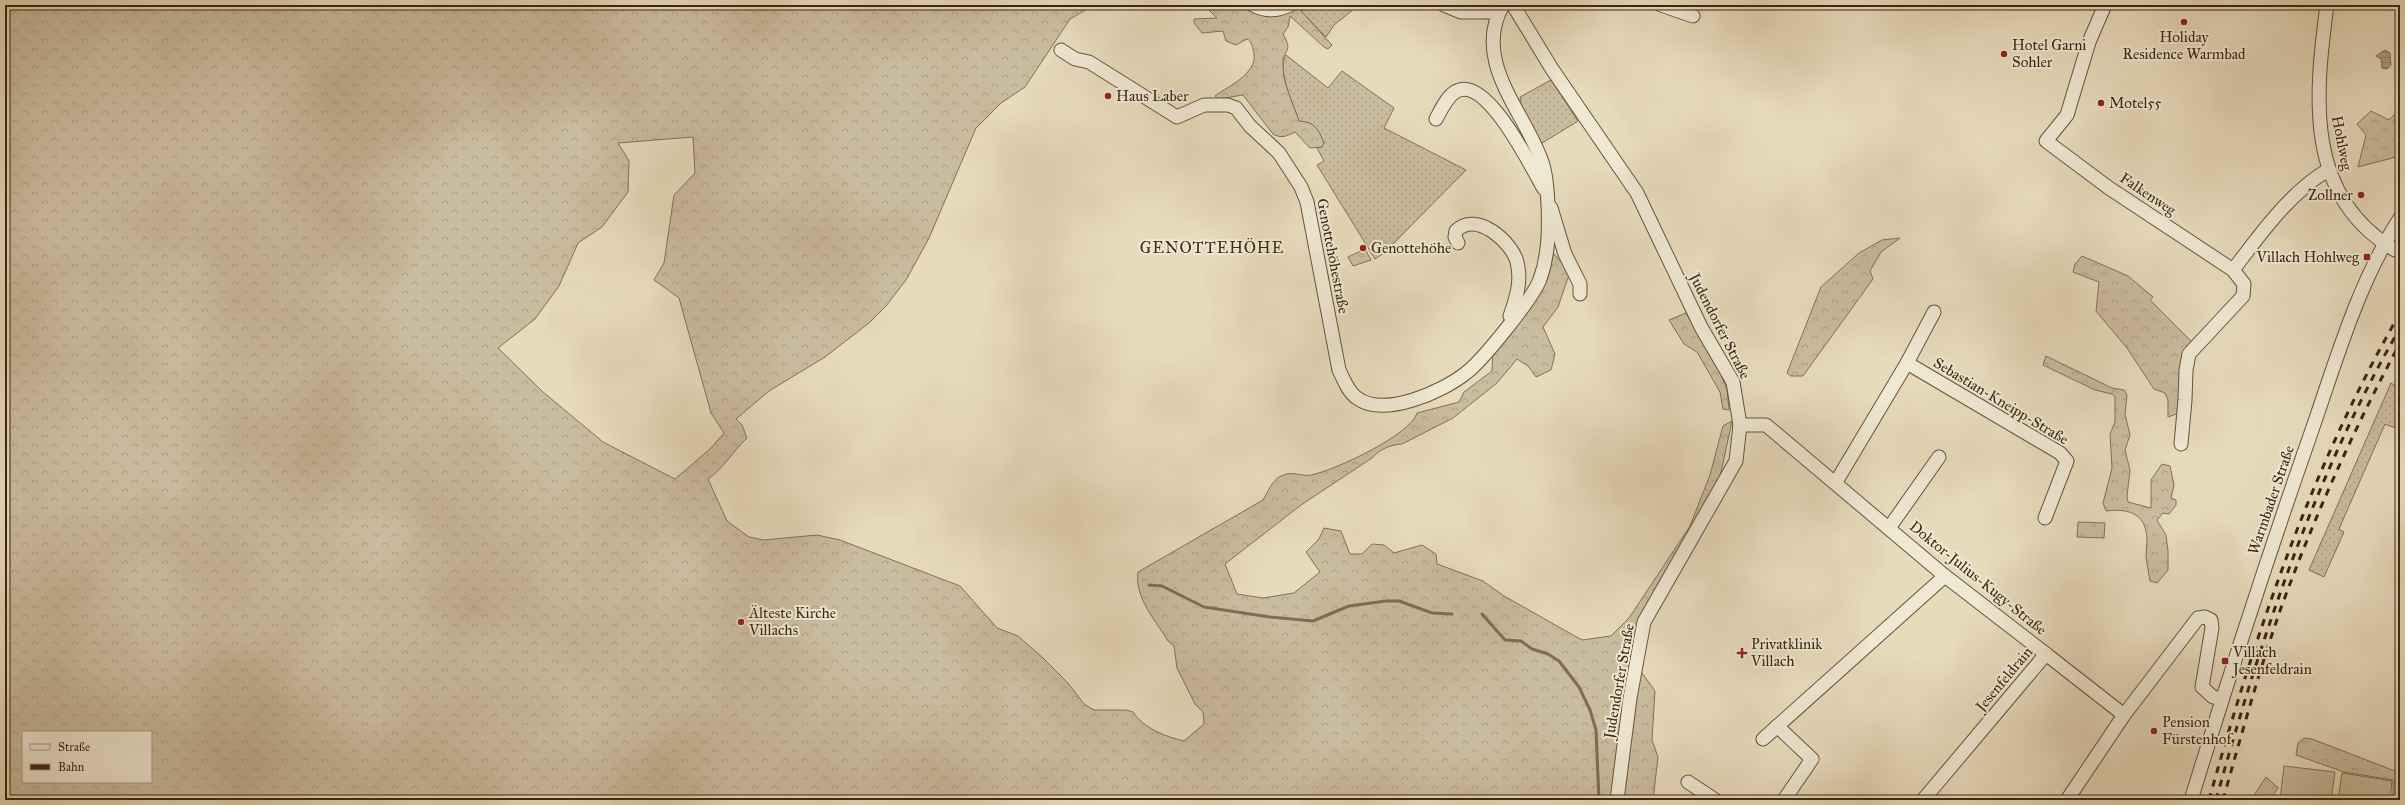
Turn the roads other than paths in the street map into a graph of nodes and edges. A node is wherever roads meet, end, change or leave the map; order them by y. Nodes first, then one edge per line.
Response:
1 (1253, 5) edge
2 (1290, 5) edge
3 (1444, 5) edge
4 (1514, 5) edge
5 (1661, 5) edge
6 (2105, 5) edge
7 (2327, 5) edge
8 (1500, 9) edge
9 (1693, 16) dead end
10 (1061, 50) dead end
11 (1436, 119) dead end
12 (2328, 170) junction
13 (1548, 196) junction
14 (2400, 218) edge
15 (1458, 243) dead end
16 (2384, 243) junction
17 (2400, 250) edge
18 (2233, 270) junction
19 (1580, 294) dead end
20 (1934, 312) dead end
21 (1506, 328) junction
22 (1907, 363) junction
23 (1740, 425) junction
24 (2180, 444) dead end
25 (1939, 457) dead end
26 (1836, 482) junction
27 (2045, 518) dead end
28 (1889, 528) junction
29 (1945, 576) junction
30 (2046, 654) junction
31 (2222, 700) junction
32 (2124, 715) junction
33 (1777, 726) junction
34 (1763, 739) dead end
35 (1688, 782) dead end
36 (1617, 800) edge
37 (1715, 800) edge
38 (1784, 800) edge
39 (1923, 800) edge
40 (2067, 800) edge
41 (2191, 800) edge

1 - 2 street
3 - 8 street
4 - 23 street, Judendorfer Straße
5 - 9 street
6 - 18 street, Falkenweg
7 - 12 street, Hohlweg
8 - 13 street, Genottehöhestraße
10 - 21 street, Genottehöhestraße
11 - 13 street, Genottehöhestraße
12 - 16 street, Hohlweg
12 - 18 street
13 - 19 street, Genottehöhestraße
13 - 21 street, Genottehöhestraße
14 - 16 street, Warmbader Straße
15 - 21 street, Genottehöhestraße
16 - 17 street, Hohlweg
16 - 31 street, Warmbader Straße
18 - 24 street, Falkenweg
20 - 22 street
22 - 26 street
22 - 27 street, Sebastian-Kneipp-Straße
23 - 26 street, Doktor-Julius-Kugy-Straße
23 - 36 street, Judendorfer Straße
25 - 28 street, Doktor-Julius-Kugy-Straße
26 - 28 street, Doktor-Julius-Kugy-Straße
28 - 29 street, Doktor-Julius-Kugy-Straße
29 - 30 street, Doktor-Julius-Kugy-Straße
29 - 33 street
30 - 32 street, Jesenfeldrain
30 - 39 street, Jesenfeldrain
31 - 32 street
31 - 41 street, Warmbader Straße
32 - 40 street
33 - 34 street
33 - 38 street
35 - 37 street

